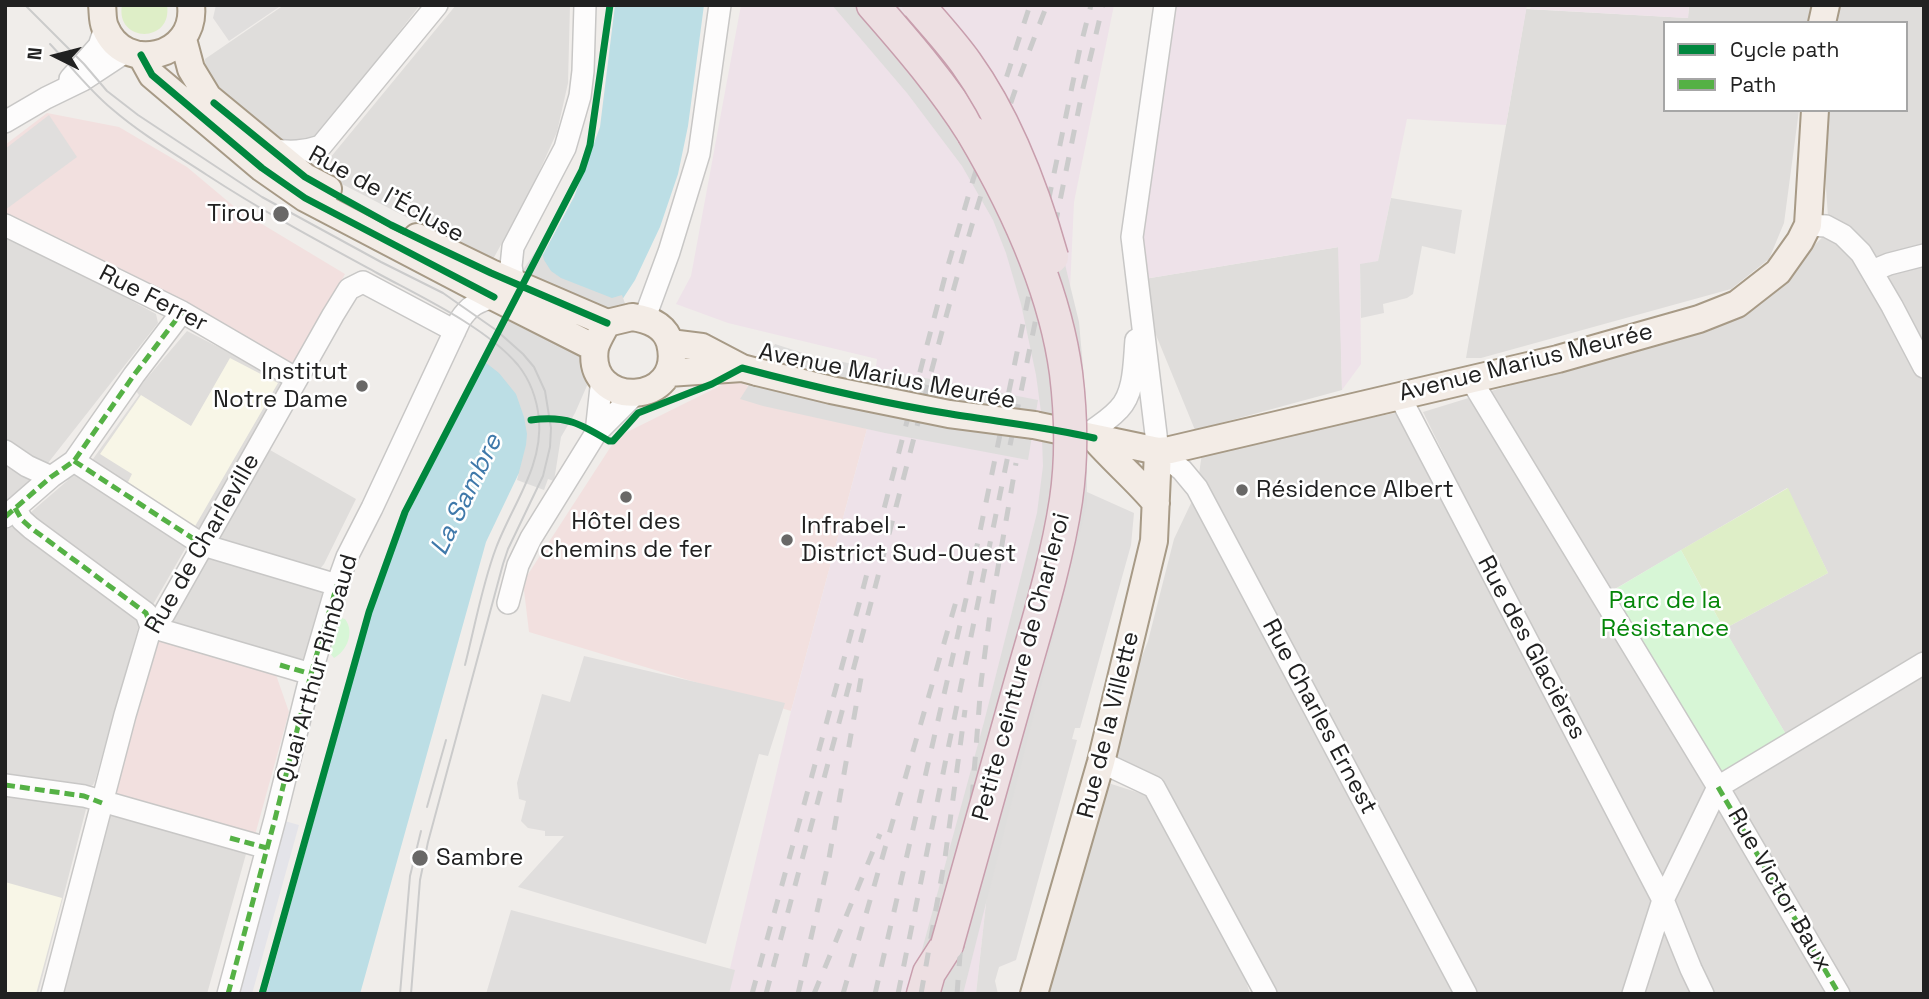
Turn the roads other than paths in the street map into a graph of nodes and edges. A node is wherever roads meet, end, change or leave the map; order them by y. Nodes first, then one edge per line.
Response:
1 (191, 5) edge
2 (437, 5) edge
3 (585, 5) edge
4 (720, 5) edge
5 (873, 5) edge
6 (918, 5) edge
7 (1165, 5) edge
8 (104, 17) edge
9 (183, 39) junction
10 (134, 53) junction
11 (60, 91) junction
12 (1815, 112) edge
13 (5, 122) edge
14 (272, 150) junction
15 (5, 225) edge
16 (1808, 225) junction
17 (1924, 255) edge
18 (1872, 271) junction
19 (508, 295) junction
20 (1140, 296) junction
21 (1051, 307) junction
22 (182, 312) junction
23 (624, 320) junction
24 (455, 331) junction
25 (670, 342) junction
26 (598, 363) junction
27 (1924, 367) edge
28 (749, 370) junction
29 (668, 373) junction
30 (1470, 378) junction
31 (297, 379) junction
32 (635, 394) junction
33 (1399, 395) junction
34 (596, 433) junction
35 (1089, 437) junction
36 (5, 451) edge
37 (1158, 451) junction
38 (75, 461) junction
39 (51, 477) junction
40 (1156, 503) junction
41 (10, 513) edge
42 (203, 545) junction
43 (337, 585) junction
44 (508, 603) dead end
45 (151, 627) junction
46 (1924, 663) edge
47 (311, 674) junction
48 (1101, 762) junction
49 (5, 785) edge
50 (1718, 787) junction
51 (102, 803) junction
52 (267, 848) junction
53 (1663, 900) junction
54 (947, 945) junction
55 (52, 994) edge
56 (228, 994) edge
57 (923, 994) edge
58 (944, 994) edge
59 (1034, 994) edge
60 (1266, 994) edge
61 (1466, 994) edge
62 (1633, 994) edge
63 (1703, 994) edge
64 (1839, 994) edge

1 - 9 main road
2 - 14 street
3 - 19 street
4 - 23 street
5 - 21 highway, Petite ceinture de Charleroi, bridge
6 - 21 highway, bridge
7 - 20 street
8 - 10 main road, Rue de l'Écluse
8 - 11 street
9 - 10 main road
9 - 14 main road, Rue de l'Écluse
10 - 11 street
10 - 19 main road, Rue de l'Écluse
11 - 13 street
12 - 16 main road, Avenue Marius Meurée
14 - 19 main road, Rue de l'Écluse
15 - 22 street, Rue Ferrer
16 - 18 street
16 - 30 main road, Avenue Marius Meurée
17 - 18 street
18 - 27 street
19 - 23 main road
19 - 24 street, Quai Arthur Rimbaud
19 - 26 main road
20 - 35 street
20 - 37 street
21 - 54 highway, Petite ceinture de Charleroi, bridge
22 - 31 street, Rue Ferrer
22 - 38 street
23 - 25 main road
23 - 26 main road
24 - 31 street, Rue de Charleville
24 - 43 street, Quai Arthur Rimbaud
25 - 28 main road, Avenue Marius Meurée
25 - 29 main road
26 - 32 main road
26 - 34 street
28 - 29 main road, Avenue Marius Meurée
28 - 35 main road, Avenue Marius Meurée, bridge
29 - 32 main road
30 - 33 main road, Avenue Marius Meurée
30 - 50 street, Rue Victor Baux
31 - 42 street, Rue de Charleville
32 - 34 street
33 - 37 main road, Avenue Marius Meurée
33 - 53 street, Rue des Glacières
34 - 44 street
35 - 37 main road, Avenue Marius Meurée
35 - 40 main road
36 - 39 street
37 - 40 main road, Rue de la Villette
37 - 61 street, Rue Charles Ernest
38 - 39 street
38 - 42 street
39 - 41 street
40 - 48 main road, Rue de la Villette
41 - 45 street
42 - 43 street
42 - 45 street, Rue de Charleville
43 - 47 street, Quai Arthur Rimbaud
45 - 47 street
45 - 51 street, Rue de Charleville
46 - 50 street
47 - 52 street, Quai Arthur Rimbaud
48 - 59 main road, Rue de la Villette
48 - 60 street
49 - 51 street
50 - 53 street
50 - 64 street, Rue Victor Baux
51 - 52 street
51 - 55 street, Rue de Charleville
52 - 56 street, Quai Arthur Rimbaud
53 - 62 street
53 - 63 street, Rue des Glacières
54 - 57 highway, Petite ceinture de Charleroi
54 - 58 highway

